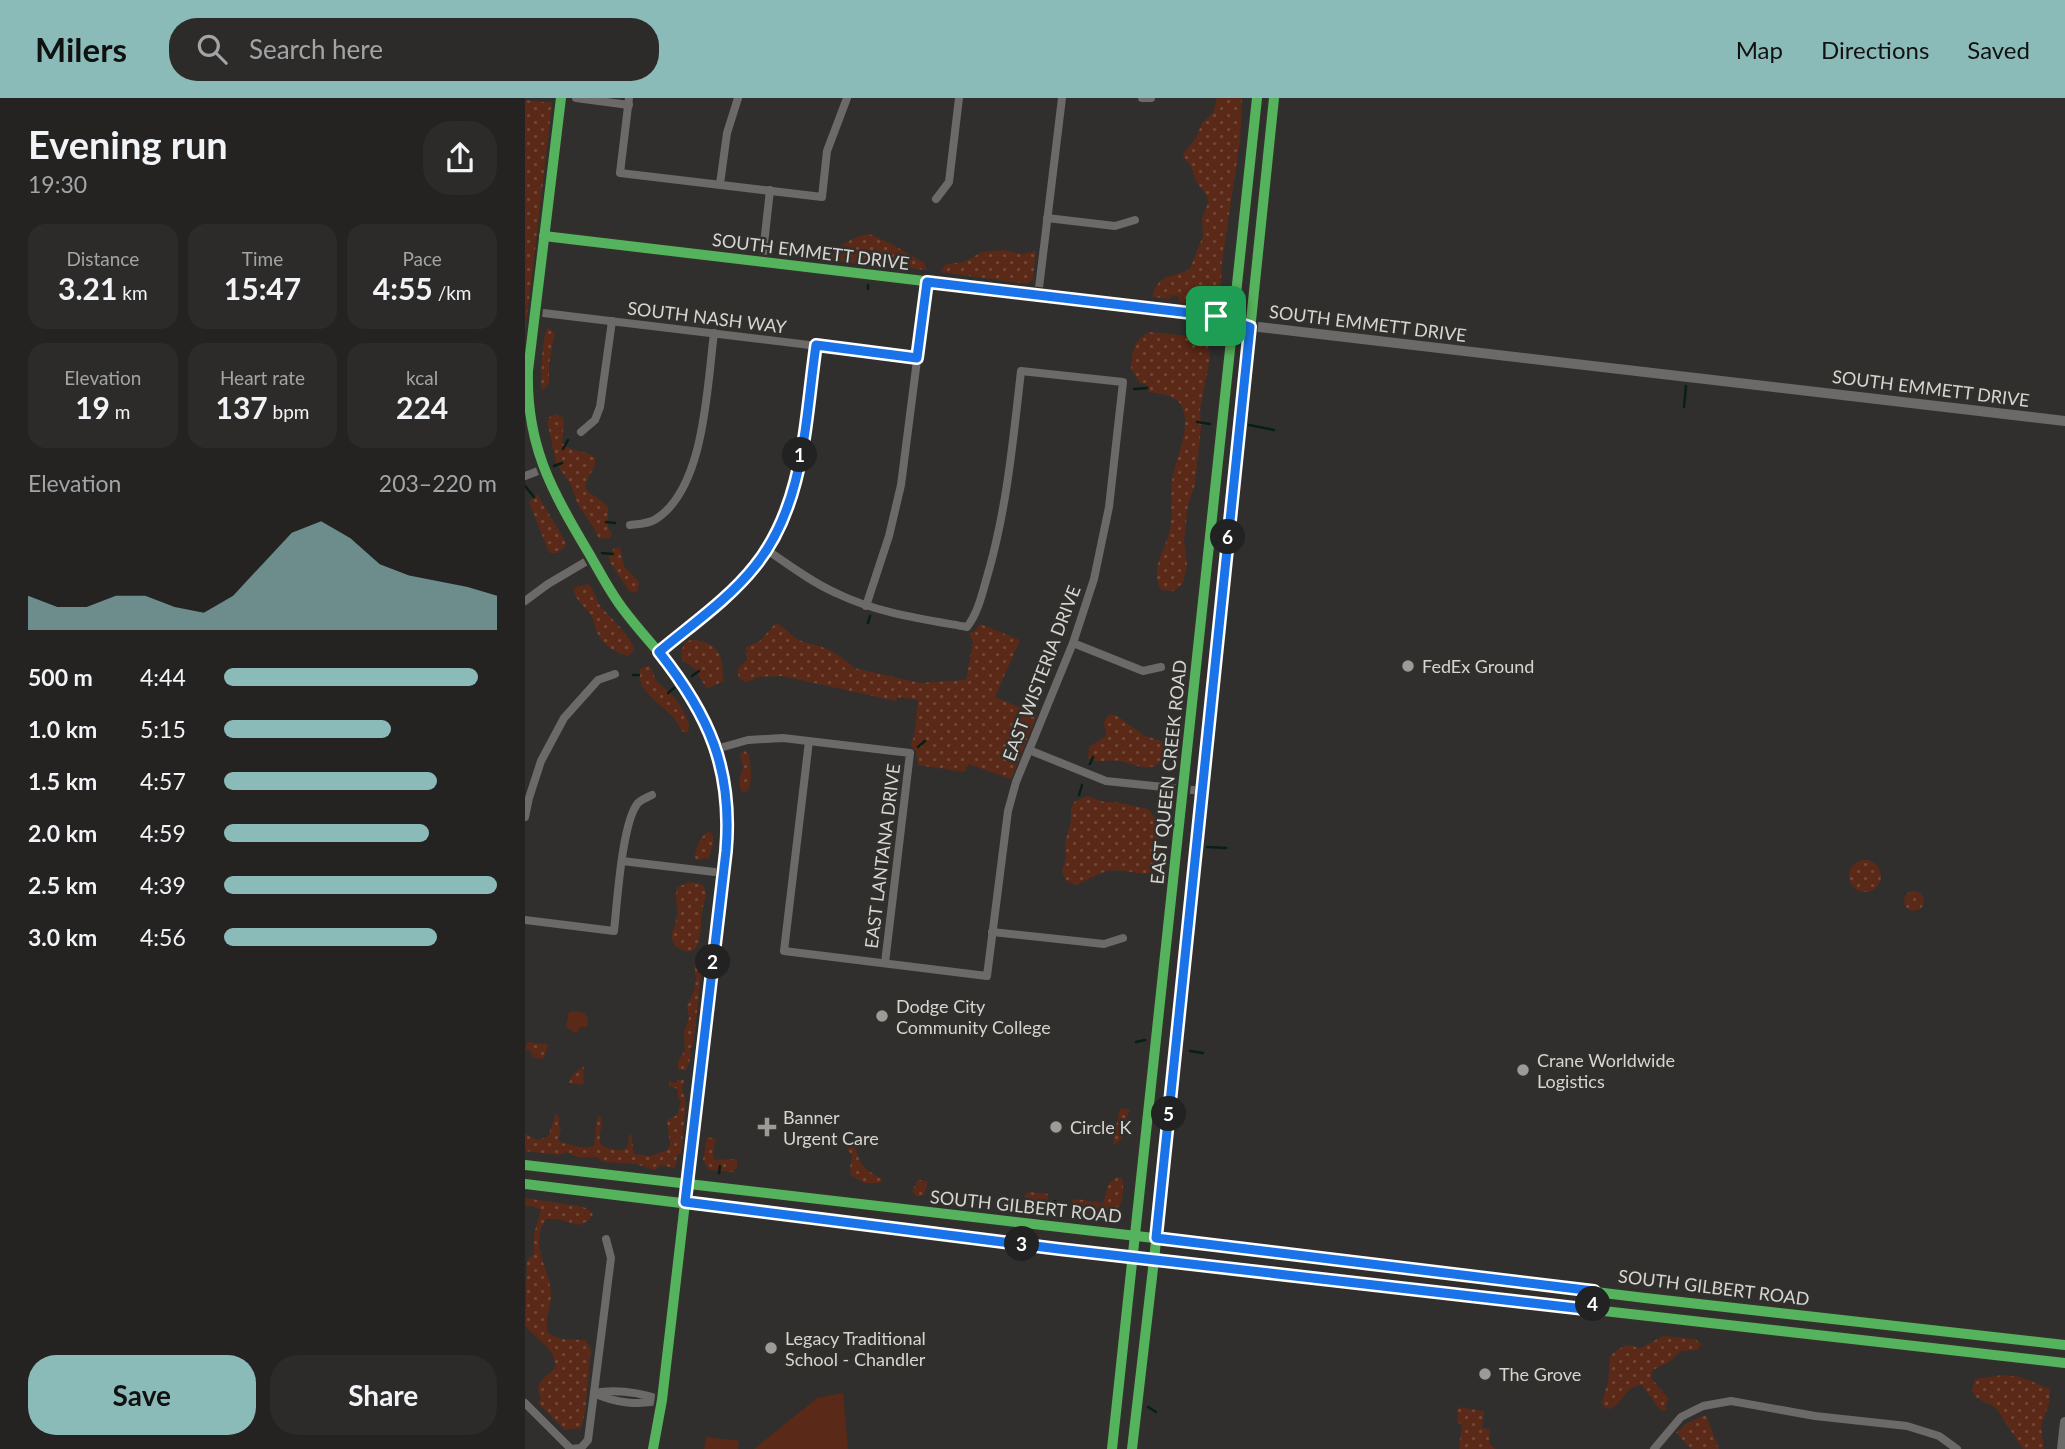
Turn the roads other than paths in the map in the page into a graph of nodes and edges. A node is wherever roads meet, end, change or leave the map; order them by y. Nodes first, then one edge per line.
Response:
1 (561, 98) edge
2 (576, 98) edge
3 (738, 98) edge
4 (847, 98) edge
5 (959, 98) edge
6 (1062, 98) edge
7 (1257, 98) edge
8 (1274, 98) edge
9 (629, 101) edge
10 (720, 184) junction
11 (770, 190) junction
12 (936, 200) dead end
13 (1047, 218) junction
14 (1135, 220) dead end
15 (544, 236) junction
16 (762, 262) junction
17 (927, 282) junction
18 (1038, 296) junction
19 (535, 312) junction
20 (612, 321) junction
21 (1241, 323) junction
22 (714, 333) junction
23 (816, 345) junction
24 (917, 358) junction
25 (526, 389) edge
26 (2065, 421) edge
27 (581, 432) dead end
28 (543, 469) junction
29 (525, 475) edge
30 (630, 525) dead end
31 (767, 550) junction
32 (592, 558) junction
33 (525, 601) edge
34 (866, 606) junction
35 (1073, 643) junction
36 (659, 652) junction
37 (1161, 667) dead end
38 (615, 674) dead end
39 (809, 741) junction
40 (716, 749) junction
41 (1029, 750) junction
42 (1183, 790) junction
43 (1202, 791) junction
44 (652, 795) dead end
45 (525, 817) edge
46 (622, 861) junction
47 (723, 873) junction
48 (525, 920) edge
49 (992, 932) junction
50 (1123, 938) dead end
51 (885, 963) junction
52 (1159, 1023) junction
53 (1177, 1026) junction
54 (525, 1165) edge
55 (525, 1184) edge
56 (687, 1185) junction
57 (685, 1202) junction
58 (1134, 1236) junction
59 (1156, 1238) junction
60 (606, 1239) dead end
61 (1132, 1258) junction
62 (1154, 1260) junction
63 (1375, 1266) junction
64 (1373, 1284) junction
65 (1594, 1291) junction
66 (1593, 1310) junction
67 (2065, 1345) edge
68 (2065, 1363) edge
69 (594, 1393) junction
70 (661, 1400) junction
71 (525, 1403) edge
72 (2065, 1422) edge
73 (581, 1448) edge
74 (653, 1449) edge
75 (1112, 1449) edge
76 (1132, 1449) edge
77 (1654, 1449) edge
78 (1957, 1449) edge
79 (2062, 1449) edge

1 - 15 street
2 - 9 street
3 - 10 street
4 - 11 street
5 - 12 street
6 - 13 street
7 - 21 main road, EAST QUEEN CREEK ROAD
8 - 21 main road, EAST QUEEN CREEK ROAD
9 - 10 street
10 - 11 street
11 - 16 street
13 - 14 street
13 - 18 street
15 - 16 street, SOUTH EMMETT DRIVE
15 - 19 street
16 - 17 street, SOUTH EMMETT DRIVE
17 - 18 street, SOUTH EMMETT DRIVE
17 - 24 street
18 - 21 street, SOUTH EMMETT DRIVE
19 - 20 street, SOUTH NASH WAY
19 - 25 street
20 - 22 street, SOUTH NASH WAY
20 - 27 street
21 - 26 street, SOUTH EMMETT DRIVE
21 - 42 main road, EAST QUEEN CREEK ROAD
21 - 43 main road, EAST QUEEN CREEK ROAD
22 - 23 street, SOUTH NASH WAY
22 - 30 street
23 - 24 street, SOUTH NASH WAY
23 - 31 street
24 - 34 street
25 - 28 street
28 - 29 street
28 - 32 street
31 - 34 street
31 - 36 street
32 - 33 street
32 - 36 street
34 - 35 street, EAST WISTERIA DRIVE
35 - 37 street
35 - 41 street, EAST WISTERIA DRIVE
36 - 40 street
38 - 45 street
39 - 40 street
39 - 51 street, EAST LANTANA DRIVE
39 - 51 street
40 - 47 street
41 - 42 street
41 - 49 street, EAST WISTERIA DRIVE
42 - 43 street
42 - 52 main road, EAST QUEEN CREEK ROAD
43 - 53 main road, EAST QUEEN CREEK ROAD
44 - 46 street
46 - 47 street
46 - 48 street
47 - 56 street
49 - 50 street
49 - 51 street, EAST WISTERIA DRIVE
52 - 53 main road
52 - 58 main road, EAST QUEEN CREEK ROAD
53 - 59 main road, EAST QUEEN CREEK ROAD
54 - 56 main road, SOUTH GILBERT ROAD
55 - 57 main road, SOUTH GILBERT ROAD
56 - 57 street
56 - 58 main road, SOUTH GILBERT ROAD
57 - 61 main road, SOUTH GILBERT ROAD
57 - 70 street
58 - 59 main road, SOUTH GILBERT ROAD
58 - 61 main road, EAST QUEEN CREEK ROAD
59 - 62 main road, EAST QUEEN CREEK ROAD
59 - 63 main road, SOUTH GILBERT ROAD
60 - 69 street
61 - 62 main road, SOUTH GILBERT ROAD
61 - 75 main road, EAST QUEEN CREEK ROAD
62 - 64 main road, SOUTH GILBERT ROAD
62 - 76 main road, EAST QUEEN CREEK ROAD
63 - 64 main road
63 - 65 main road, SOUTH GILBERT ROAD
64 - 66 main road, SOUTH GILBERT ROAD
65 - 66 main road
65 - 67 main road, SOUTH GILBERT ROAD
66 - 68 main road, SOUTH GILBERT ROAD
69 - 70 street
69 - 73 street
70 - 74 street
71 - 73 street
72 - 79 street
77 - 78 street

